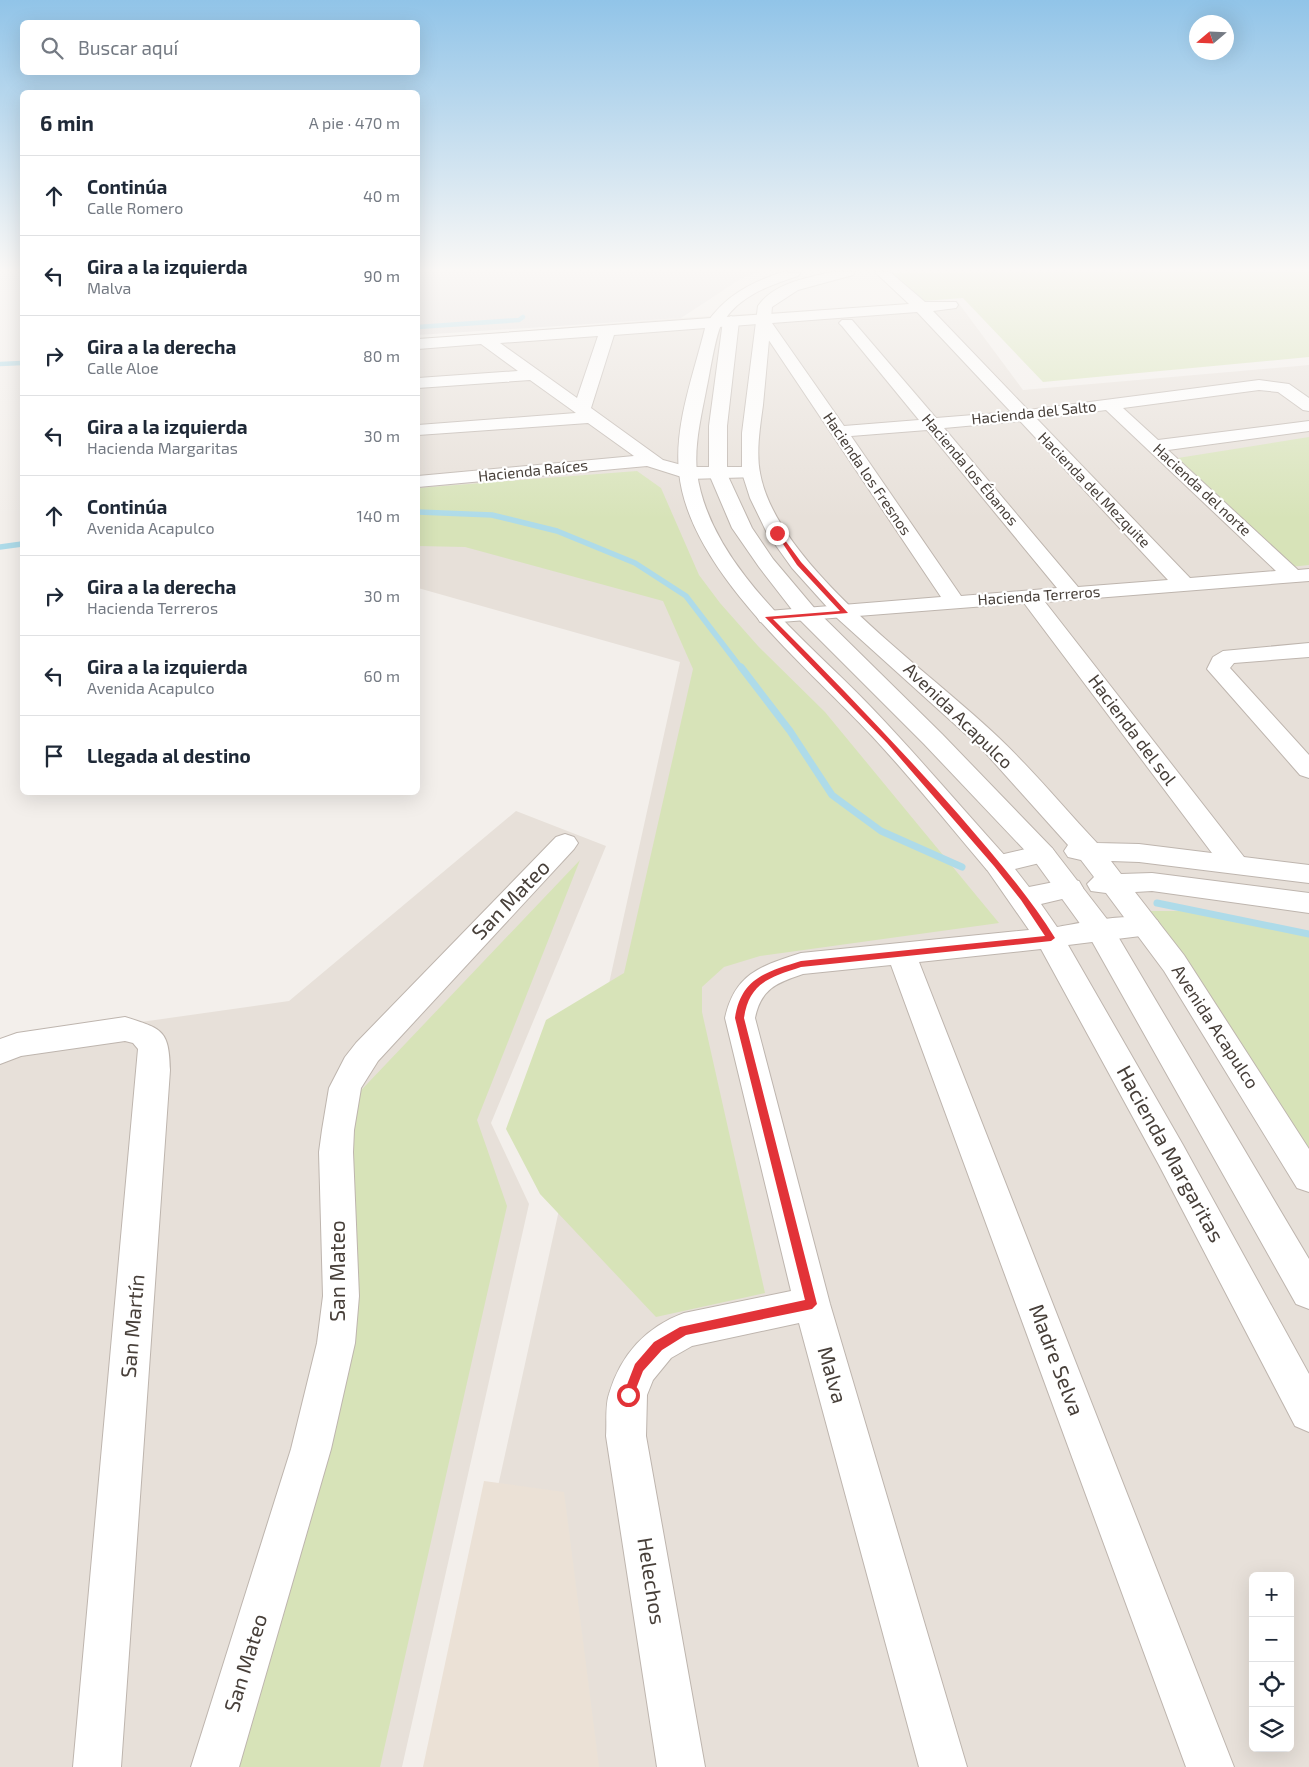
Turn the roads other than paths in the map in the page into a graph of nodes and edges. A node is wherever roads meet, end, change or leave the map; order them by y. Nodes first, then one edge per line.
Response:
1 (506, 354) edge
2 (602, 354) edge
3 (714, 354) edge
4 (721, 354) edge
5 (759, 354) edge
6 (786, 354) edge
7 (873, 354) edge
8 (965, 354) edge
9 (536, 375) junction
10 (420, 383) edge
11 (1110, 405) junction
12 (1309, 406) edge
13 (588, 412) junction
14 (1023, 416) junction
15 (931, 424) junction
16 (1309, 426) edge
17 (420, 430) edge
18 (838, 432) junction
19 (1155, 446) junction
20 (648, 460) junction
21 (688, 473) junction
22 (751, 473) junction
23 (718, 474) junction
24 (420, 482) edge
25 (1301, 576) edge
26 (1184, 584) junction
27 (1073, 594) junction
28 (1030, 597) junction
29 (955, 602) junction
30 (845, 613) junction
31 (808, 615) junction
32 (768, 617) junction
33 (1309, 650) edge
34 (1309, 770) edge
35 (565, 843) dead end
36 (1088, 850) junction
37 (1043, 854) junction
38 (1234, 863) junction
39 (997, 864) junction
40 (1309, 874) edge
41 (1114, 882) junction
42 (1069, 888) junction
43 (1024, 898) junction
44 (1309, 904) edge
45 (1148, 927) junction
46 (1100, 930) junction
47 (1051, 938) junction
48 (902, 954) junction
49 (0, 1052) edge
50 (1309, 1178) edge
51 (1309, 1292) edge
52 (812, 1304) junction
53 (1309, 1413) edge
54 (97, 1767) edge
55 (215, 1767) edge
56 (681, 1767) edge
57 (943, 1767) edge
58 (1210, 1767) edge

1 - 9 street
2 - 13 street
3 - 21 street
4 - 23 street, Avenida Acapulco
5 - 22 street, Avenida Acapulco
6 - 18 street, Hacienda los Fresnos
7 - 15 street, Hacienda los Ébanos
8 - 14 street, Hacienda del Mezquite
9 - 10 street
9 - 13 street
11 - 12 street, Hacienda del Salto
11 - 14 street, Hacienda del Salto
11 - 19 street, Hacienda del norte
13 - 17 street
13 - 20 street
14 - 15 street, Hacienda del Salto
14 - 26 street, Hacienda del Mezquite
15 - 18 street, Hacienda del Salto
15 - 27 street, Hacienda los Ébanos
16 - 19 street
18 - 29 street, Hacienda los Fresnos
19 - 25 street, Hacienda del norte
20 - 21 street
20 - 24 street, Hacienda Raíces
21 - 23 street
21 - 32 street
22 - 23 street
22 - 30 street, Avenida Acapulco
23 - 31 street, Avenida Acapulco
25 - 26 street, Hacienda Terreros
26 - 27 street, Hacienda Terreros
27 - 28 street, Hacienda Terreros
28 - 29 street, Hacienda Terreros
28 - 38 street, Hacienda del sol
29 - 30 street, Hacienda Terreros
30 - 31 street, Hacienda Terreros
30 - 36 street, Avenida Acapulco
31 - 32 street, Hacienda Terreros
31 - 37 street, Avenida Acapulco
32 - 39 street
33 - 34 street
35 - 55 street, San Mateo
36 - 37 street
36 - 38 street
36 - 41 street, Avenida Acapulco
37 - 39 street
37 - 42 street
38 - 40 street
39 - 43 street, Hacienda Margaritas
41 - 42 street
41 - 44 street
41 - 45 street, Avenida Acapulco
42 - 43 street
42 - 46 street
43 - 47 street, Hacienda Margaritas
45 - 46 street
45 - 50 street, Avenida Acapulco
46 - 47 street
46 - 51 street
47 - 48 street
47 - 53 street, Hacienda Margaritas
48 - 52 street, Malva
48 - 58 street, Madre Selva
49 - 54 street, San Martín
52 - 56 street, Helechos
52 - 57 street, Malva

